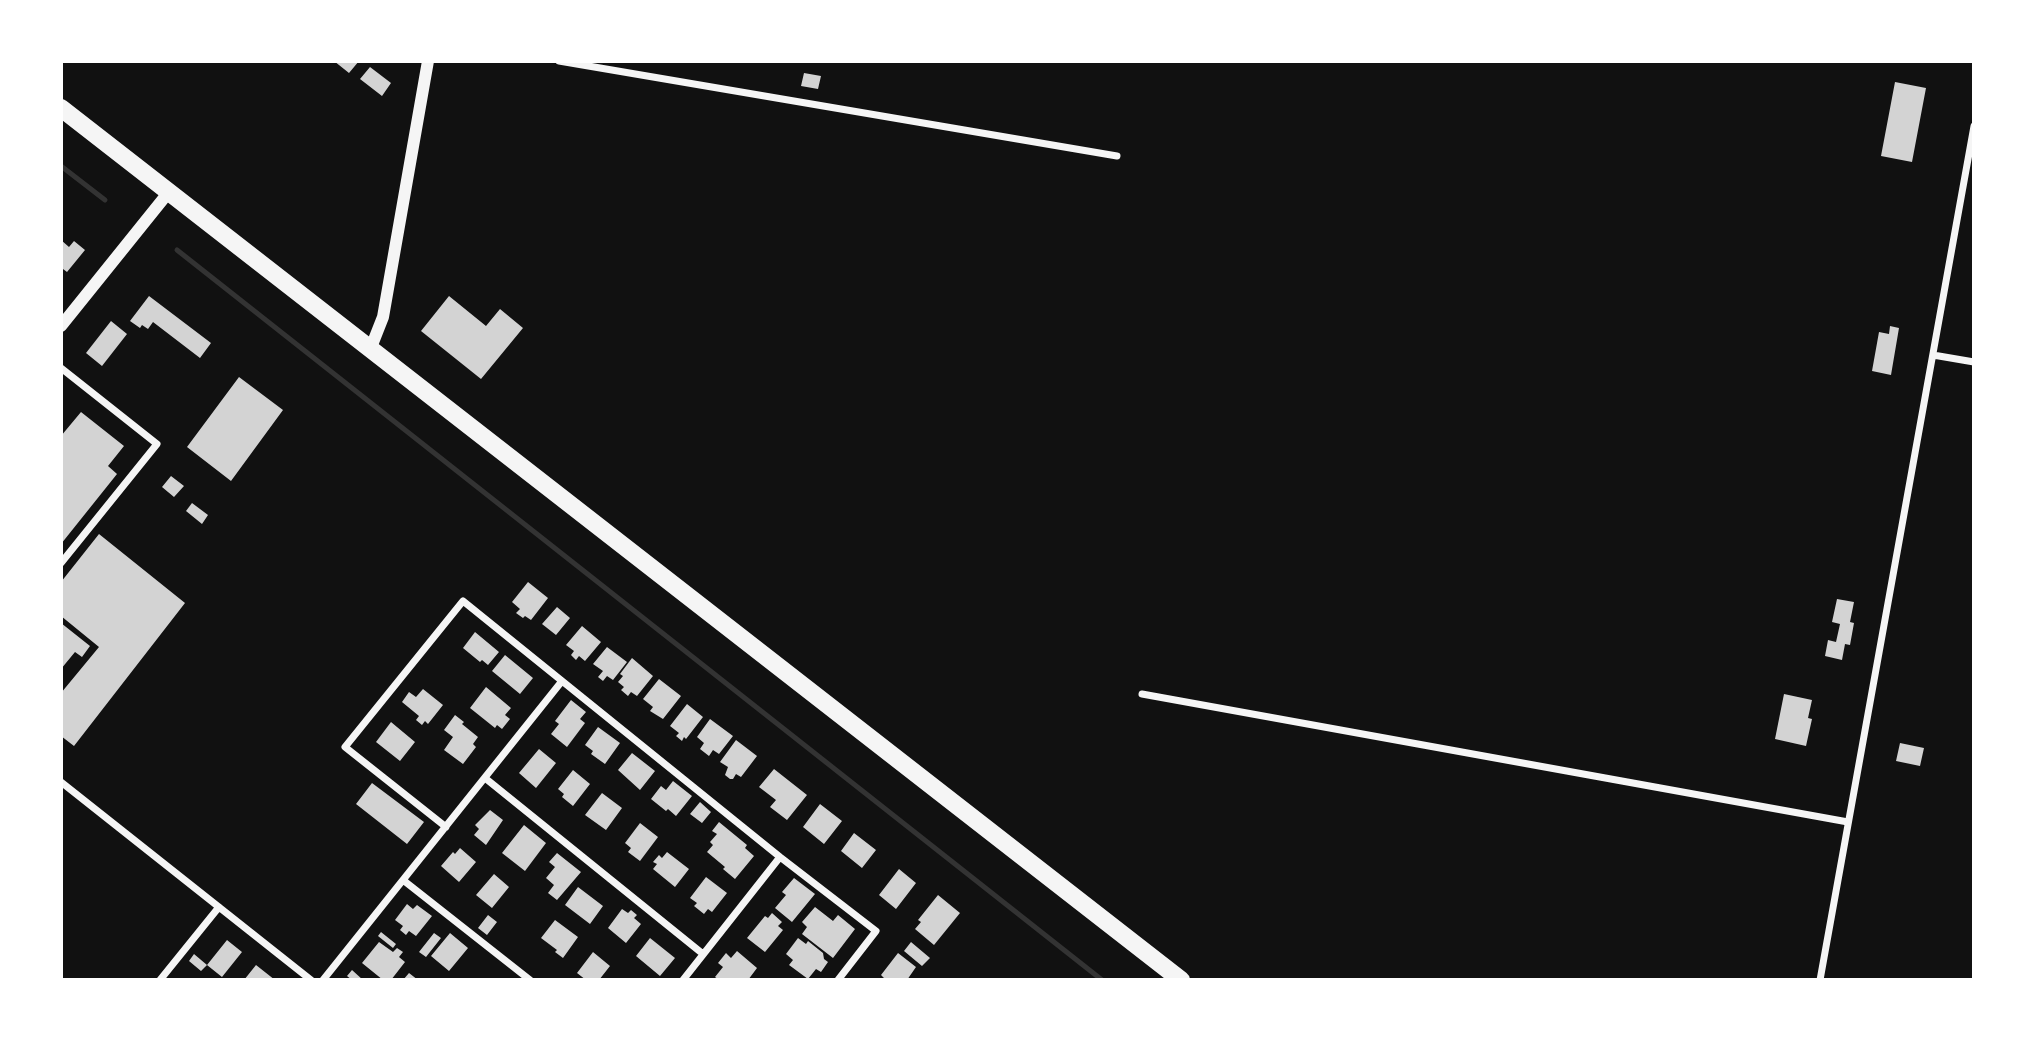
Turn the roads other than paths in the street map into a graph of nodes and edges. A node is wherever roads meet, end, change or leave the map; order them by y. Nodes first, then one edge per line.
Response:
1 (428, 61) edge
2 (559, 61) edge
3 (61, 108) edge
4 (1974, 126) edge
5 (1117, 156) dead end
6 (168, 193) junction
7 (64, 318) edge
8 (370, 350) junction
9 (1933, 355) junction
10 (1974, 362) edge
11 (61, 368) edge
12 (61, 563) edge
13 (562, 681) junction
14 (1142, 694) dead end
15 (485, 778) junction
16 (61, 782) edge
17 (1848, 822) junction
18 (446, 827) junction
19 (779, 857) junction
20 (403, 880) junction
21 (219, 908) junction
22 (703, 954) junction
23 (160, 980) edge
24 (311, 980) edge
25 (323, 980) edge
26 (530, 980) edge
27 (683, 980) edge
28 (838, 980) edge
29 (1181, 980) edge
30 (1820, 980) edge

1 - 8 street
2 - 5 street
3 - 6 main road
4 - 9 street
6 - 7 street
6 - 8 main road
8 - 29 main road
9 - 10 street
9 - 17 street
11 - 12 street
13 - 15 street
13 - 18 street
13 - 19 street
14 - 17 street
15 - 18 street
15 - 22 street
16 - 21 street
17 - 30 street
18 - 20 street
19 - 22 street
19 - 28 street
20 - 25 street
20 - 26 street
21 - 23 street
21 - 24 street
22 - 27 street

